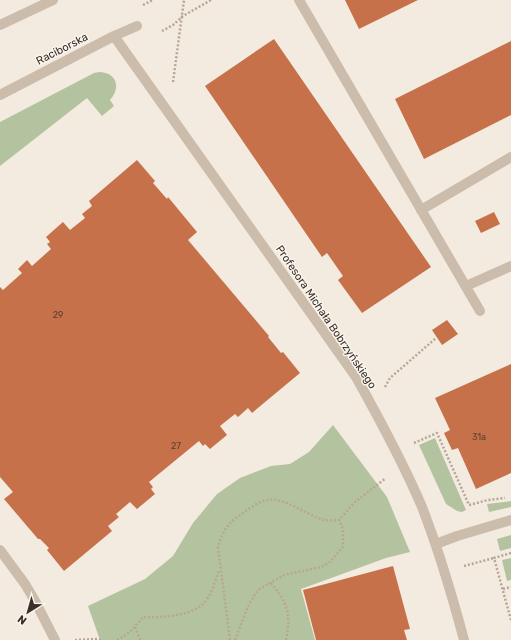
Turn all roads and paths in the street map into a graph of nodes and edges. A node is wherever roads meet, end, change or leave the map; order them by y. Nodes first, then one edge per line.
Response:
1 (53, 0) edge
2 (184, 0) edge
3 (211, 0) edge
4 (299, 0) edge
5 (183, 16) junction
6 (0, 25) edge
7 (137, 26) dead end
8 (162, 31) dead end
9 (114, 36) junction
10 (173, 86) dead end
11 (0, 95) edge
12 (511, 157) edge
13 (421, 210) junction
14 (511, 266) edge
15 (466, 286) junction
16 (480, 311) dead end
17 (436, 338) dead end
18 (384, 390) dead end
19 (412, 444) dead end
20 (388, 476) dead end
21 (511, 498) edge
22 (339, 520) junction
23 (511, 520) edge
24 (436, 544) junction
25 (0, 550) edge
26 (511, 553) edge
27 (494, 558) junction
28 (463, 566) dead end
29 (220, 569) junction
30 (271, 583) junction
31 (511, 587) edge
32 (503, 589) junction
33 (511, 620) edge
34 (135, 627) junction
35 (55, 640) edge
36 (75, 640) edge
37 (101, 640) edge
38 (116, 640) edge
39 (140, 640) edge
40 (230, 640) edge
41 (235, 640) edge
42 (286, 640) edge
43 (464, 640) edge

1 - 6 street
2 - 5 path
3 - 5 path
4 - 13 street
5 - 8 path
5 - 10 path
7 - 9 street, Raciborska
9 - 11 street, Raciborska
9 - 24 street, Profesora Michała Bobrzyńskiego
12 - 13 street
13 - 15 street
14 - 15 street
15 - 16 street
17 - 18 path
19 - 21 path
20 - 22 path
22 - 29 path
22 - 30 path
23 - 24 street
24 - 43 street, Profesora Michała Bobrzyńskiego
25 - 35 street
26 - 27 path
27 - 28 path
27 - 32 path
29 - 34 path
29 - 40 path
30 - 41 path
30 - 42 path
31 - 32 path
32 - 33 path
34 - 38 path
34 - 39 path
36 - 37 path

